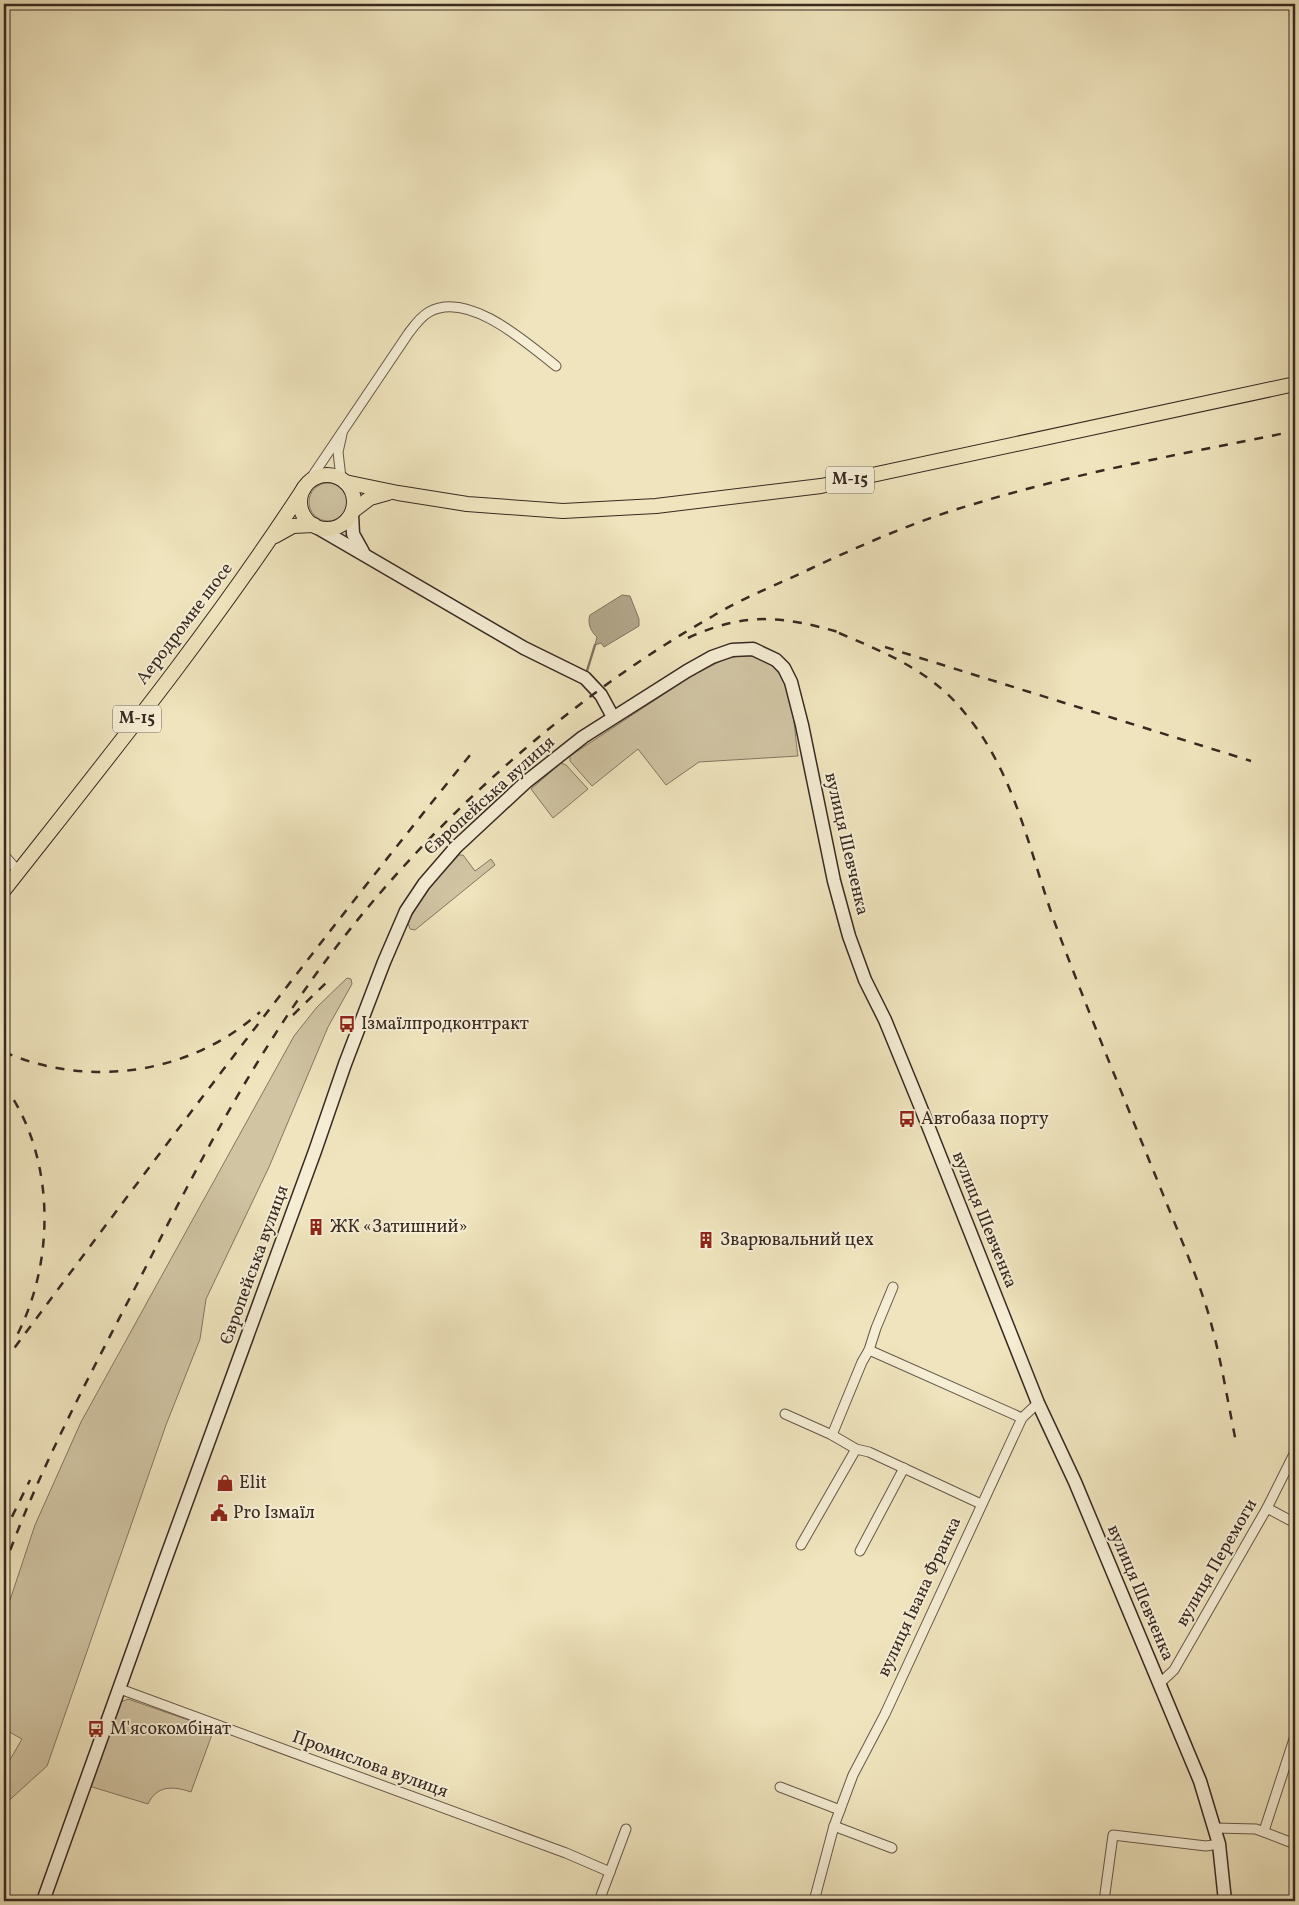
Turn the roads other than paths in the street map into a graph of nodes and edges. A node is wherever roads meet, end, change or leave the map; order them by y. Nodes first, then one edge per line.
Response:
1 (556, 366) dead end
2 (1295, 384) edge
3 (345, 427) junction
4 (343, 480) junction
5 (305, 486) junction
6 (398, 493) junction
7 (353, 512) junction
8 (316, 527) junction
9 (266, 546) junction
10 (371, 559) junction
11 (614, 717) junction
12 (4, 855) edge
13 (18, 871) junction
14 (4, 890) edge
15 (893, 1287) dead end
16 (869, 1350) junction
17 (1038, 1403) junction
18 (785, 1414) dead end
19 (1022, 1418) junction
20 (832, 1435) junction
21 (856, 1449) junction
22 (1295, 1452) edge
23 (904, 1468) junction
24 (981, 1504) junction
25 (1267, 1508) junction
26 (1295, 1523) edge
27 (801, 1545) dead end
28 (860, 1550) dead end
29 (1159, 1684) junction
30 (120, 1689) junction
31 (1295, 1736) edge
32 (780, 1787) dead end
33 (840, 1810) junction
34 (834, 1826) junction
35 (626, 1828) dead end
36 (1215, 1828) junction
37 (1264, 1831) junction
38 (1219, 1844) junction
39 (1295, 1844) edge
40 (892, 1848) dead end
41 (610, 1872) junction
42 (43, 1901) edge
43 (599, 1901) edge
44 (814, 1901) edge
45 (1104, 1901) edge
46 (1225, 1901) edge

1 - 3 street, Аеродромне шосе
2 - 6 highway, М-15
3 - 4 street, Аеродромне шосе
3 - 5 street, Аеродромне шосе
4 - 5 highway, М-15
4 - 6 highway, М-15
4 - 7 highway
5 - 8 highway
5 - 9 highway, Аеродромне шосе / М-15
6 - 7 highway, М-15
7 - 8 highway, М-15
7 - 10 main road
8 - 9 highway, Аеродромне шосе / М-15
8 - 10 main road
9 - 13 highway, Аеродромне шосе / М-15
10 - 11 main road
11 - 17 main road, вулиця Шевченка
11 - 30 main road, Європейська вулиця
12 - 13 street
13 - 14 highway, Аеродромне шосе / М-15
15 - 16 street
16 - 19 street
16 - 20 street
17 - 19 street, вулиця Івана Франка
17 - 29 main road, вулиця Шевченка
18 - 20 street
19 - 24 street, вулиця Івана Франка
20 - 21 street
21 - 23 street
21 - 27 street
22 - 25 street, вулиця Перемоги
23 - 24 street
23 - 28 street
24 - 33 street, вулиця Івана Франка
25 - 26 street
25 - 29 street, вулиця Перемоги
29 - 36 main road, вулиця Шевченка
30 - 41 street, Промислова вулиця
30 - 42 main road, Європейська вулиця
31 - 37 street
32 - 33 street
33 - 34 street, вулиця Івана Франка
34 - 40 street
34 - 44 street, вулиця Івана Франка
35 - 41 street
36 - 37 street
36 - 38 main road, вулиця Шевченка
37 - 39 street
38 - 45 street
38 - 46 main road, вулиця Шевченка
41 - 43 street

